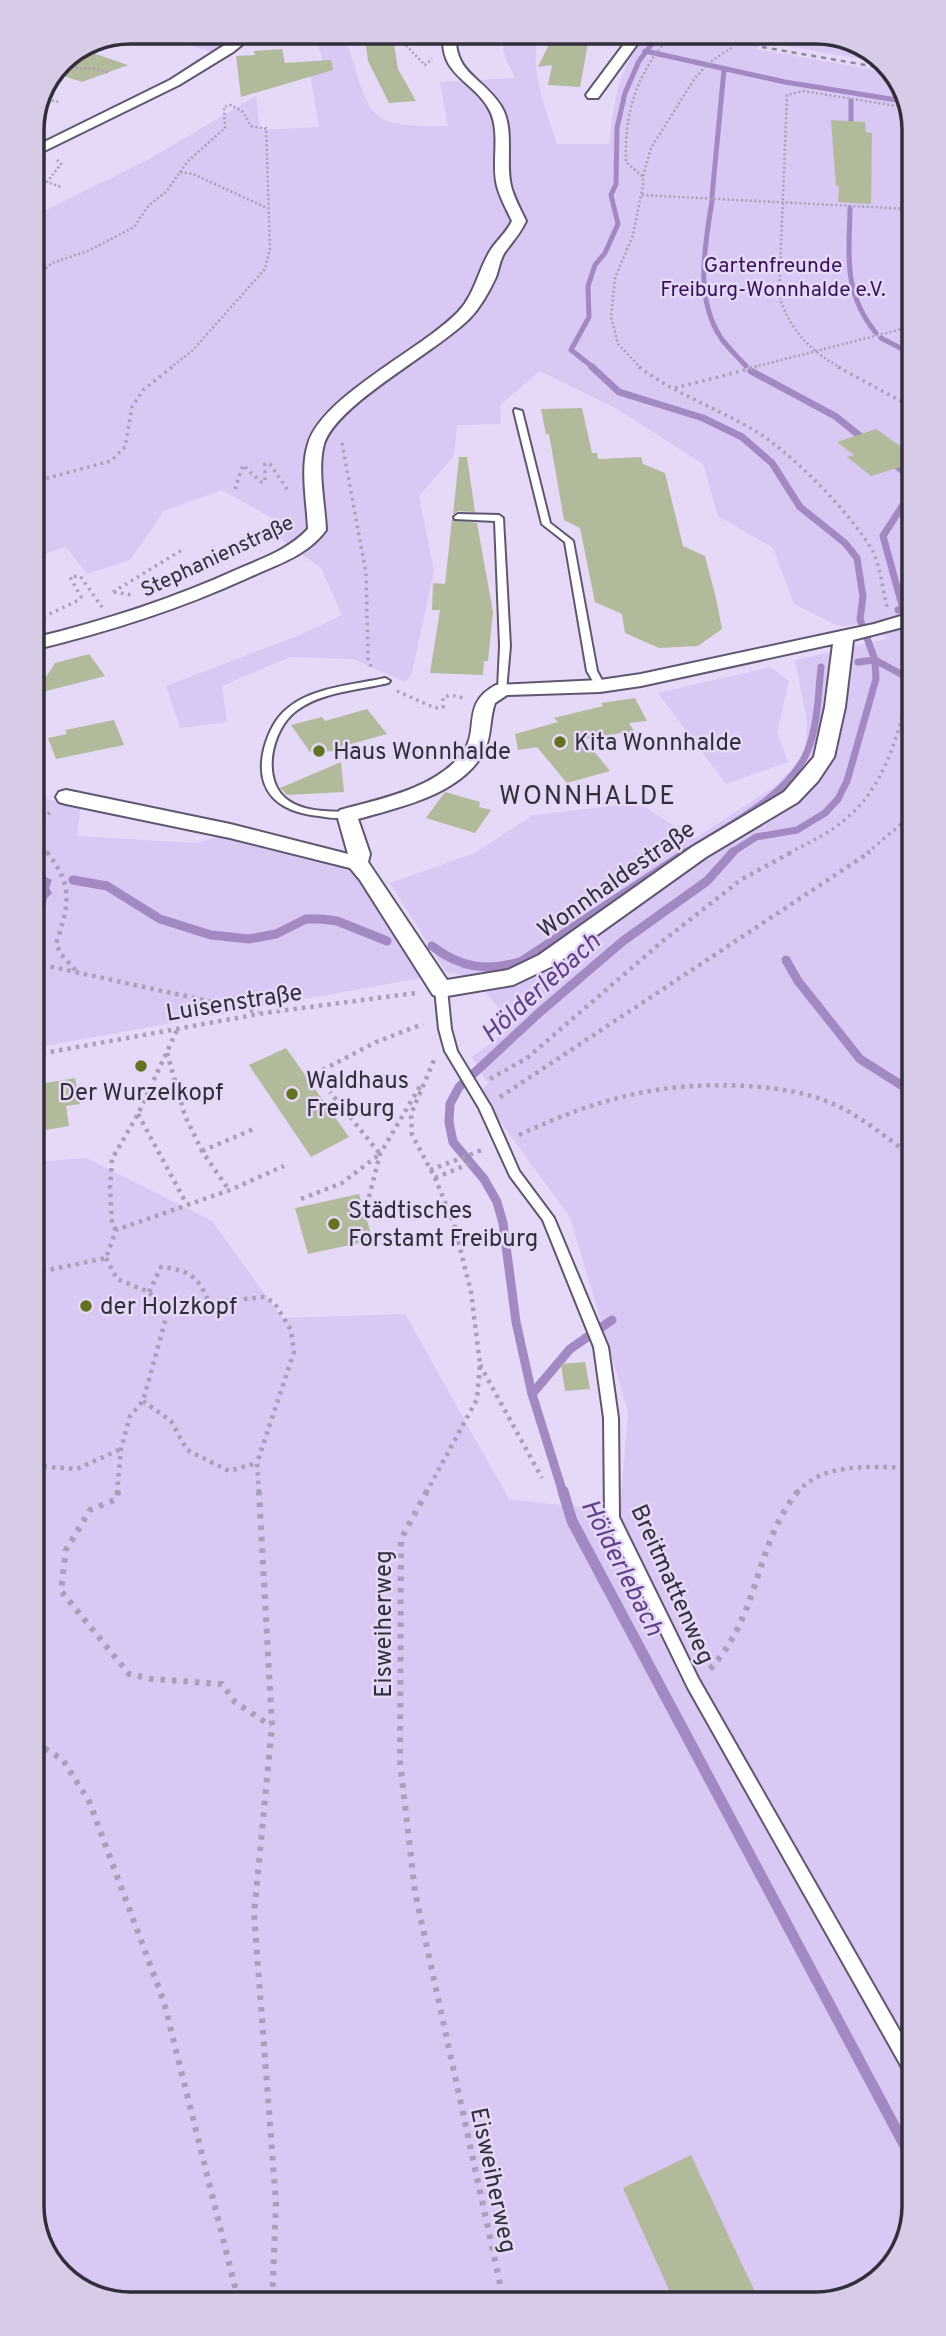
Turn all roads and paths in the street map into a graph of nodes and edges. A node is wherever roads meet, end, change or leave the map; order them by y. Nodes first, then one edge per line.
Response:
1 (236, 44) edge
2 (406, 44) edge
3 (448, 44) edge
4 (630, 44) edge
5 (662, 44) edge
6 (734, 46) dead end
7 (436, 54) dead end
8 (74, 64) edge
9 (110, 73) dead end
10 (593, 95) dead end
11 (50, 100) edge
12 (59, 102) dead end
13 (899, 106) edge
14 (44, 147) edge
15 (46, 161) dead end
16 (180, 172) junction
17 (643, 177) junction
18 (61, 187) dead end
19 (642, 195) junction
20 (781, 202) junction
21 (267, 208) junction
22 (902, 209) edge
23 (44, 270) edge
24 (902, 329) edge
25 (814, 351) junction
26 (675, 388) junction
27 (902, 400) edge
28 (339, 411) junction
29 (518, 411) dead end
30 (44, 479) edge
31 (235, 489) dead end
32 (291, 497) dead end
33 (458, 517) dead end
34 (183, 550) dead end
35 (113, 592) dead end
36 (104, 610) dead end
37 (44, 616) edge
38 (895, 624) edge
39 (846, 634) junction
40 (44, 641) edge
41 (372, 670) dead end
42 (384, 681) dead end
43 (600, 686) junction
44 (503, 689) junction
45 (405, 696) dead end
46 (460, 696) dead end
47 (902, 718) edge
48 (66, 797) dead end
49 (347, 815) junction
50 (902, 826) edge
51 (44, 847) edge
52 (357, 863) junction
53 (44, 966) edge
54 (79, 974) junction
55 (441, 989) junction
56 (264, 1013) junction
57 (444, 1017) junction
58 (178, 1027) junction
59 (167, 1052) junction
60 (44, 1053) edge
61 (315, 1074) dead end
62 (474, 1089) junction
63 (330, 1092) dead end
64 (485, 1107) junction
65 (138, 1114) junction
66 (256, 1128) dead end
67 (500, 1144) junction
68 (902, 1149) edge
69 (202, 1151) junction
70 (380, 1154) junction
71 (471, 1163) dead end
72 (284, 1166) dead end
73 (430, 1170) junction
74 (435, 1178) junction
75 (230, 1190) junction
76 (369, 1197) dead end
77 (301, 1199) dead end
78 (186, 1203) junction
79 (116, 1230) junction
80 (106, 1258) junction
81 (44, 1271) edge
82 (149, 1292) junction
83 (480, 1364) junction
84 (143, 1401) junction
85 (121, 1449) junction
86 (257, 1463) junction
87 (44, 1467) edge
88 (902, 1468) edge
89 (542, 1478) dead end
90 (693, 1683) junction
91 (272, 1726) junction
92 (44, 1748) edge
93 (902, 2051) edge
94 (236, 2292) edge
95 (272, 2292) edge
96 (502, 2292) edge

1 - 14 street
2 - 7 path
3 - 28 street, Stephanienstraße
4 - 10 street
5 - 17 path
6 - 17 path
8 - 9 path
11 - 12 path
13 - 20 path
15 - 18 path
16 - 21 path
16 - 21 path
16 - 23 path
17 - 19 path
19 - 20 path
19 - 26 path
20 - 22 path
20 - 25 path
21 - 30 path
24 - 25 path
25 - 26 path
25 - 27 path
26 - 38 path
28 - 40 street, Stephanienstraße
28 - 41 path
29 - 43 lane
31 - 32 path
33 - 44 lane
34 - 35 path
36 - 37 path
38 - 39 street
39 - 43 street
39 - 55 street, Wonnhaldestraße
42 - 49 lane
43 - 44 street
44 - 49 street
45 - 46 path
47 - 62 path
48 - 52 street
49 - 52 street
50 - 64 path
51 - 54 path
52 - 55 street
53 - 54 path
54 - 56 path
55 - 56 path, Luisenstraße
55 - 57 lane, Breitmattenweg
56 - 58 path, Luisenstraße
57 - 61 path
57 - 62 lane, Breitmattenweg
58 - 59 path
58 - 60 path, Luisenstraße
59 - 65 path
59 - 69 path
62 - 64 lane, Breitmattenweg
63 - 70 path
64 - 67 lane, Breitmattenweg
65 - 78 path
65 - 79 path
66 - 69 path
67 - 68 path
67 - 73 path
67 - 90 lane, Breitmattenweg
69 - 75 path
70 - 73 path, Eisweiherweg
70 - 76 path, Eisweiherweg
70 - 77 path
71 - 74 path
72 - 75 path
73 - 74 path, Eisweiherweg
74 - 83 path, Eisweiherweg
75 - 78 path
78 - 79 path
79 - 80 path
80 - 81 path
80 - 82 path
82 - 84 path
82 - 86 path
83 - 89 path
83 - 96 path, Eisweiherweg
84 - 85 path
84 - 86 path
85 - 87 path
85 - 91 path
86 - 91 path
88 - 90 path
90 - 93 lane, Breitmattenweg
91 - 95 path
92 - 94 path

